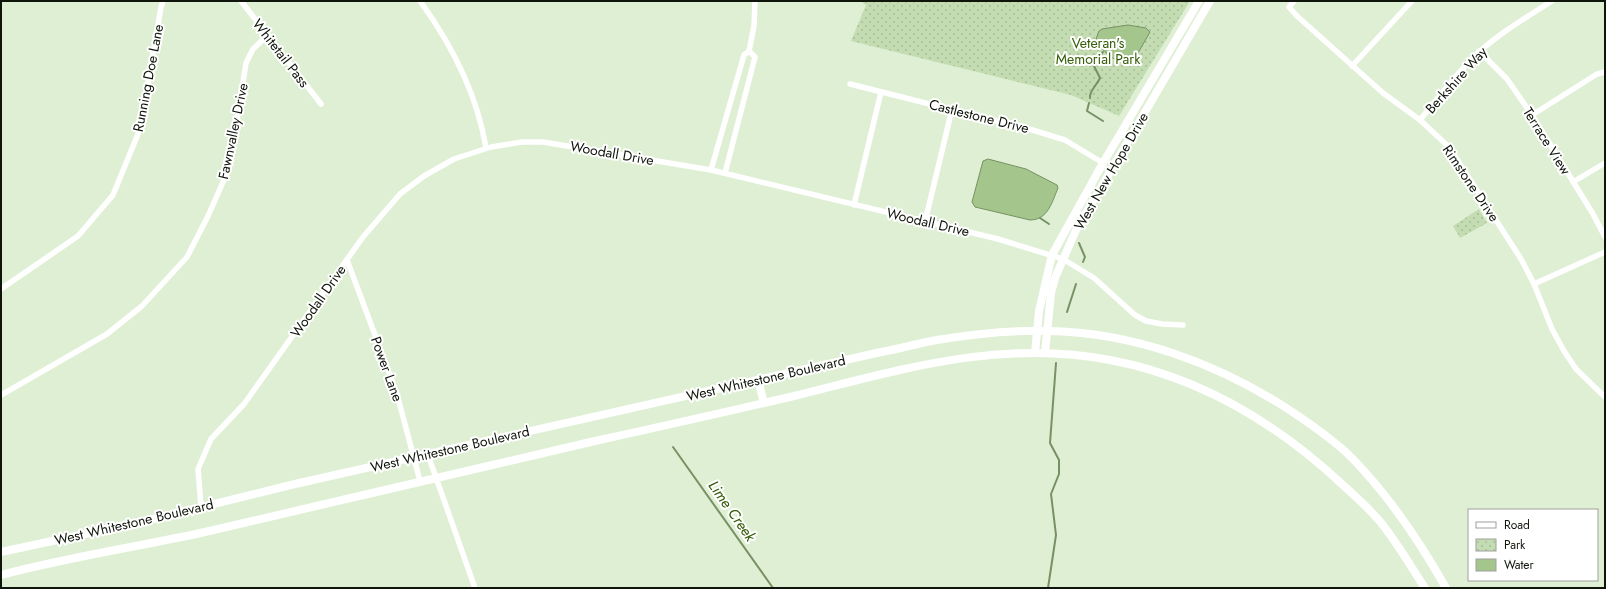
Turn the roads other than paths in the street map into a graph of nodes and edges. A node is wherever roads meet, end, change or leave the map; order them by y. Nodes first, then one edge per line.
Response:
1 (163, 1) edge
2 (241, 1) edge
3 (420, 1) edge
4 (755, 1) edge
5 (1200, 1) edge
6 (1210, 1) edge
7 (1294, 1) edge
8 (1412, 1) edge
9 (1552, 1) edge
10 (267, 36) junction
11 (1479, 51) junction
12 (749, 52) junction
13 (1352, 66) junction
14 (1605, 72) edge
15 (850, 84) dead end
16 (881, 92) junction
17 (321, 104) dead end
18 (952, 109) junction
19 (1532, 115) junction
20 (1420, 120) junction
21 (486, 148) junction
22 (1103, 163) junction
23 (1605, 163) edge
24 (710, 170) junction
25 (725, 173) junction
26 (1573, 182) junction
27 (854, 205) junction
28 (925, 222) junction
29 (1605, 237) edge
30 (1605, 252) edge
31 (1052, 256) junction
32 (1063, 259) junction
33 (347, 260) junction
34 (1534, 284) junction
35 (1, 289) edge
36 (1183, 325) dead end
37 (1036, 331) junction
38 (1047, 331) junction
39 (1035, 353) junction
40 (1045, 354) junction
41 (758, 380) junction
42 (1, 395) edge
43 (1605, 397) edge
44 (764, 403) junction
45 (428, 455) junction
46 (415, 458) junction
47 (436, 477) junction
48 (420, 481) junction
49 (201, 506) junction
50 (1, 552) edge
51 (1, 575) edge
52 (475, 588) edge
53 (1425, 588) edge
54 (1446, 588) edge

1 - 35 street, Running Doe Lane
2 - 10 street, Whitetail Pass
3 - 21 street
4 - 12 street
5 - 22 main road, West New Hope Drive
6 - 32 main road, West New Hope Drive
7 - 13 street, Rimstone Drive
8 - 13 street
9 - 11 street, Berkshire Way
10 - 17 street, Whitetail Pass
10 - 42 street, Fawnvalley Drive
11 - 19 street, Terrace View
11 - 20 street, Berkshire Way
12 - 24 street
12 - 25 street
13 - 20 street, Rimstone Drive
14 - 19 street
15 - 16 street, Castlestone Drive
16 - 18 street, Castlestone Drive
16 - 27 street
18 - 22 street, Castlestone Drive
18 - 28 street
19 - 26 street, Terrace View
20 - 34 street, Rimstone Drive
21 - 24 street, Woodall Drive
21 - 33 street, Woodall Drive
22 - 31 main road, West New Hope Drive
23 - 26 street
24 - 25 street, Woodall Drive
25 - 27 street, Woodall Drive
26 - 29 street, Terrace View
27 - 28 street, Woodall Drive
28 - 31 street, Woodall Drive
30 - 34 street
31 - 32 street, Woodall Drive
31 - 37 main road, West New Hope Drive
32 - 36 street, Woodall Drive
32 - 38 main road, West New Hope Drive
33 - 46 street, Power Lane
33 - 49 street, Woodall Drive
34 - 43 street, Rimstone Drive
37 - 38 main road, West Whitestone Boulevard
37 - 39 main road, West New Hope Drive
37 - 41 main road, West Whitestone Boulevard
38 - 40 main road, West New Hope Drive
38 - 54 main road, West Whitestone Boulevard
39 - 40 main road, West Whitestone Boulevard
39 - 44 main road, West Whitestone Boulevard
40 - 53 main road, West Whitestone Boulevard
41 - 44 main road
41 - 45 main road, West Whitestone Boulevard
44 - 47 main road, West Whitestone Boulevard
45 - 46 main road, West Whitestone Boulevard
45 - 47 street
46 - 48 street, Power Lane
46 - 49 main road, West Whitestone Boulevard
47 - 48 main road, West Whitestone Boulevard
47 - 52 street
48 - 51 main road, West Whitestone Boulevard
49 - 50 main road, West Whitestone Boulevard

